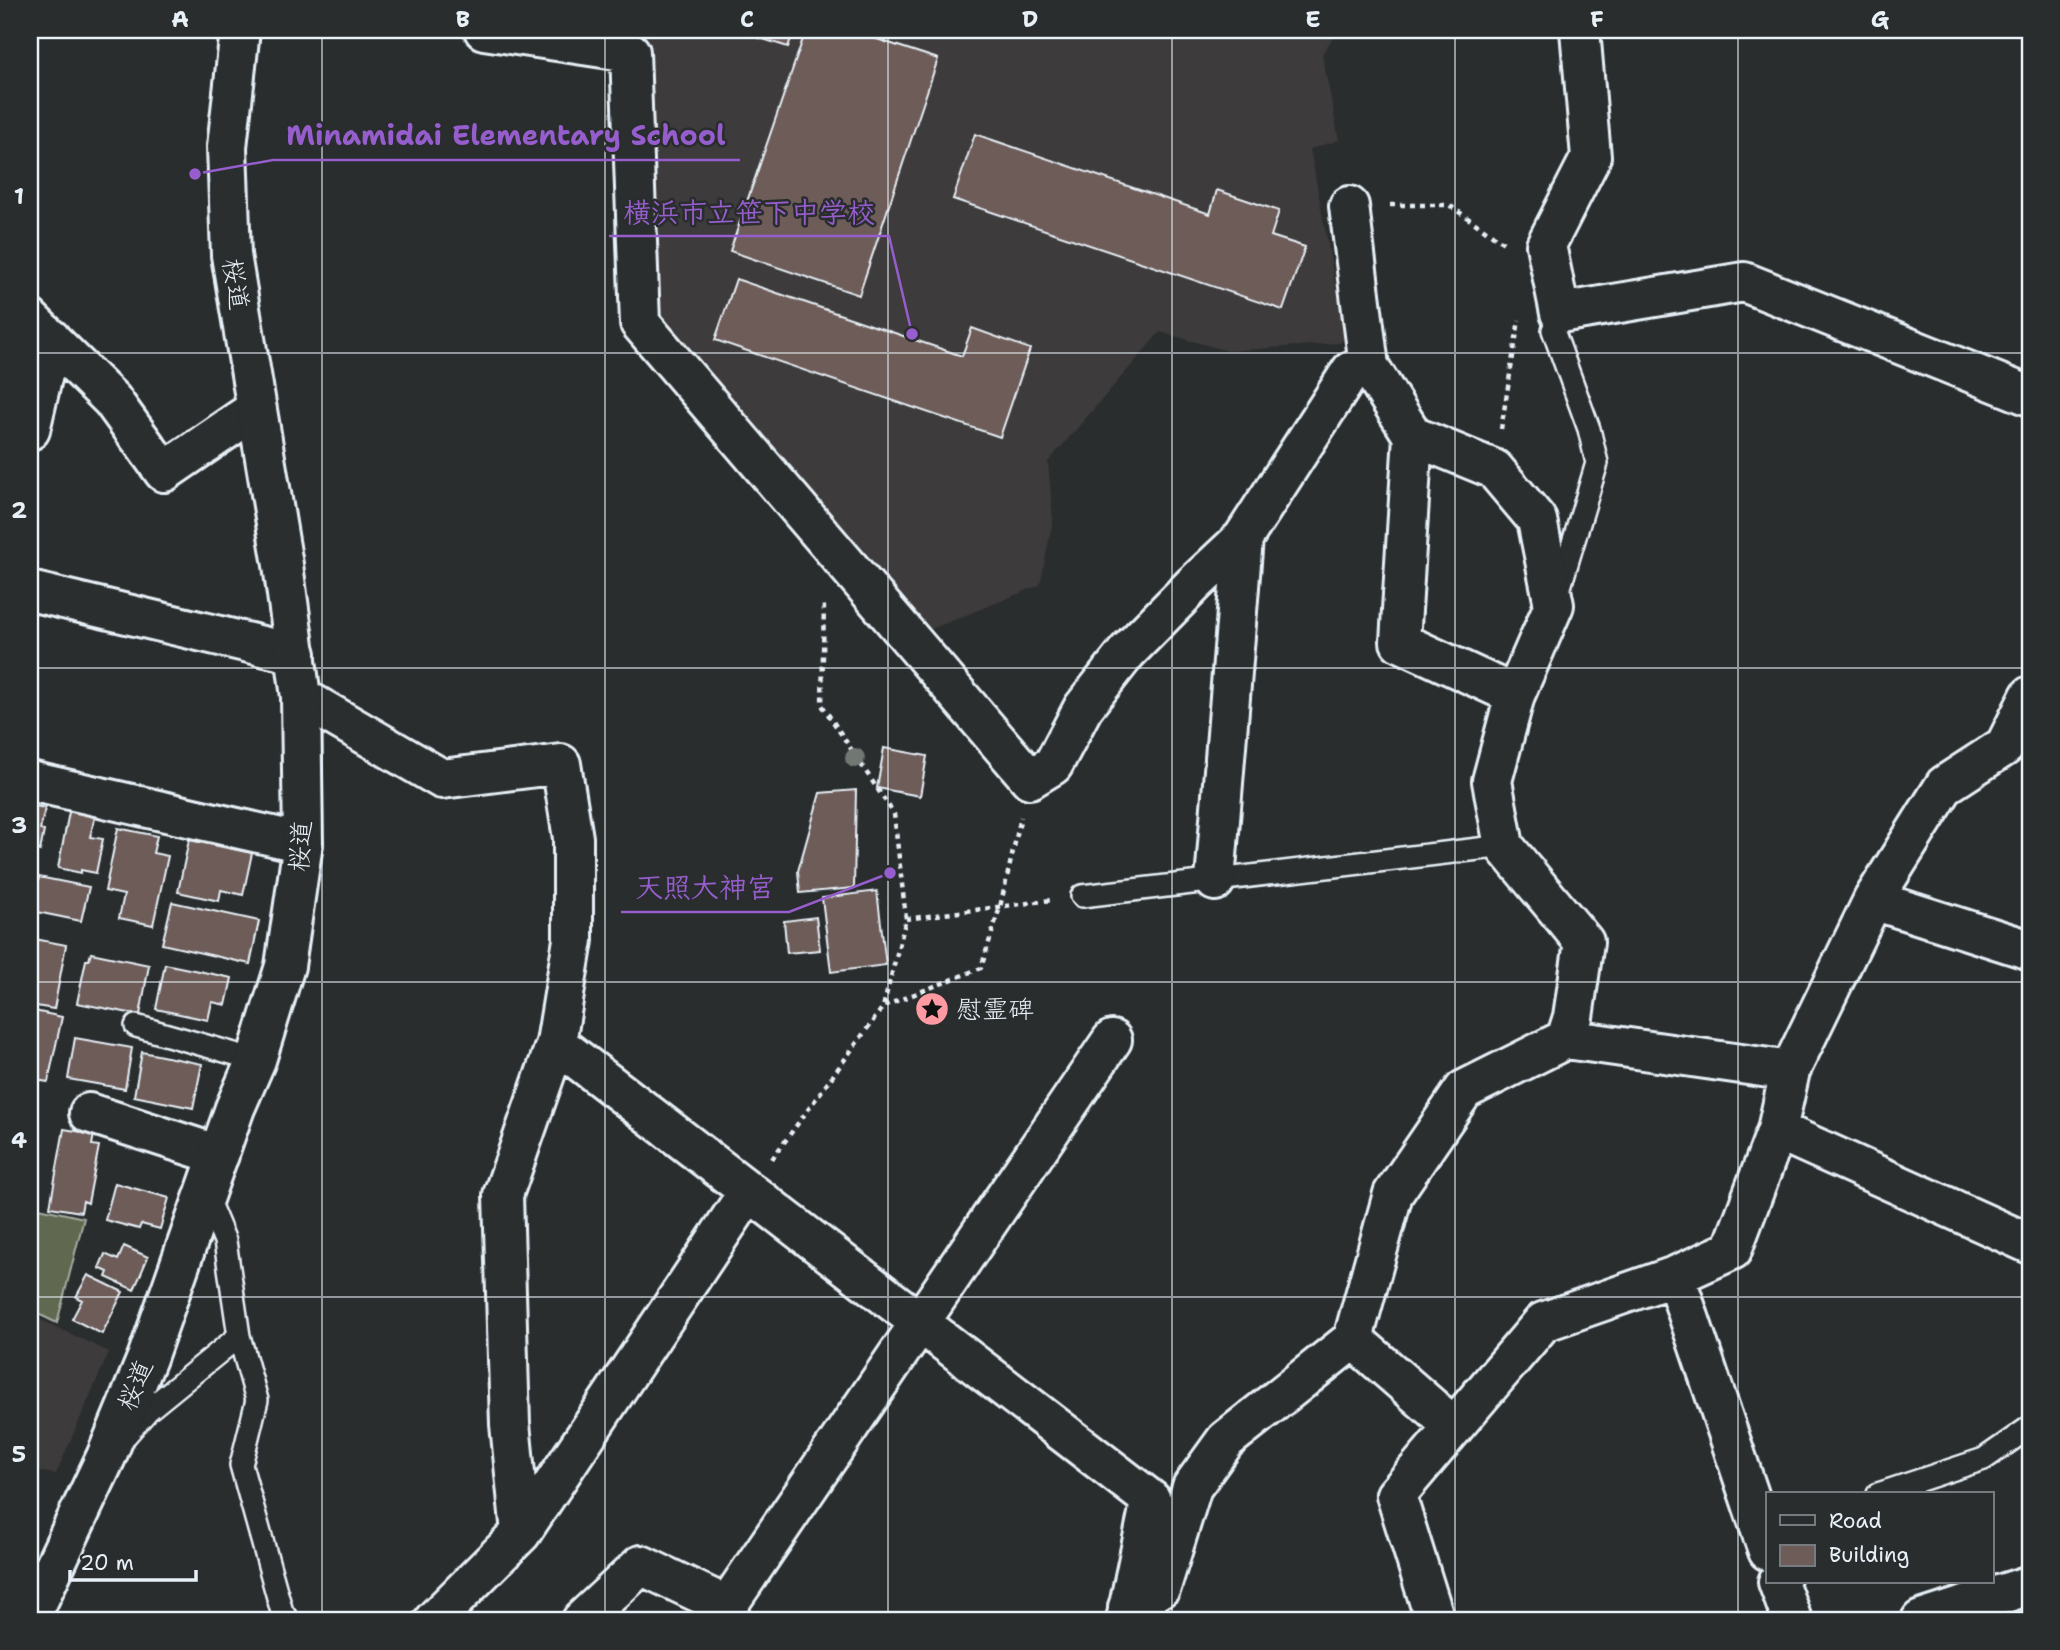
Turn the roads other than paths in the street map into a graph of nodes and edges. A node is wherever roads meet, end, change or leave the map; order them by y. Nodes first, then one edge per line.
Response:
1 (240, 30) edge
2 (484, 30) edge
3 (1580, 30) edge
4 (1349, 206) road end
5 (1560, 313) junction
6 (40, 329) edge
7 (1369, 366) junction
8 (2030, 396) edge
9 (256, 409) junction
10 (30, 430) edge
11 (1413, 436) junction
12 (1243, 538) junction
13 (30, 591) edge
14 (1554, 605) junction
15 (296, 654) junction
16 (1515, 695) junction
17 (2030, 696) edge
18 (301, 697) junction
19 (30, 781) edge
20 (303, 843) junction
21 (1504, 846) junction
22 (1215, 881) junction
23 (1082, 896) road end
24 (1873, 900) junction
25 (2030, 950) edge
26 (136, 1026) dead end
27 (1566, 1039) junction
28 (1112, 1040) dead end
29 (555, 1043) junction
30 (256, 1060) junction
31 (1790, 1071) junction
32 (89, 1113) dead end
33 (1777, 1130) junction
34 (219, 1154) junction
35 (749, 1191) junction
36 (205, 1194) junction
37 (2030, 1244) edge
38 (1675, 1276) junction
39 (921, 1322) junction
40 (239, 1336) junction
41 (1353, 1339) junction
42 (1454, 1427) junction
43 (2030, 1427) edge
44 (106, 1457) junction
45 (1884, 1492) edge
46 (521, 1533) junction
47 (1766, 1545) edge
48 (1780, 1584) edge
49 (2030, 1585) edge
50 (1127, 1614) edge
51 (30, 1618) edge
52 (288, 1620) edge
53 (434, 1620) edge
54 (582, 1620) edge
55 (1435, 1620) edge
56 (1792, 1620) edge
57 (1922, 1620) edge

1 - 9 street, 桜道
2 - 12 street
3 - 5 street
4 - 7 street
5 - 8 street
5 - 14 lane
6 - 9 street
6 - 10 street
7 - 11 street
7 - 12 street
9 - 15 street, 桜道
11 - 14 street
11 - 16 street
12 - 22 street
13 - 15 street
14 - 16 street
15 - 18 street, 桜道
16 - 21 street
17 - 24 street
18 - 20 street, 桜道
18 - 29 street
19 - 20 street
20 - 30 street, 桜道
21 - 22 lane
21 - 27 street
22 - 23 lane
24 - 25 street
24 - 31 street
26 - 30 lane
27 - 31 street
27 - 41 street
28 - 39 street
29 - 35 street
29 - 46 street
30 - 34 street, 桜道
31 - 33 street
32 - 34 street
33 - 37 street
33 - 38 street
34 - 36 street, 桜道
35 - 39 street
35 - 46 street
36 - 40 lane
36 - 44 street, 桜道
38 - 42 street
38 - 47 street
39 - 50 street
39 - 54 street
40 - 44 lane
40 - 52 lane
41 - 42 street
41 - 50 street
42 - 55 street
43 - 45 lane
44 - 51 street, 桜道
46 - 53 street
48 - 56 street
49 - 57 street

